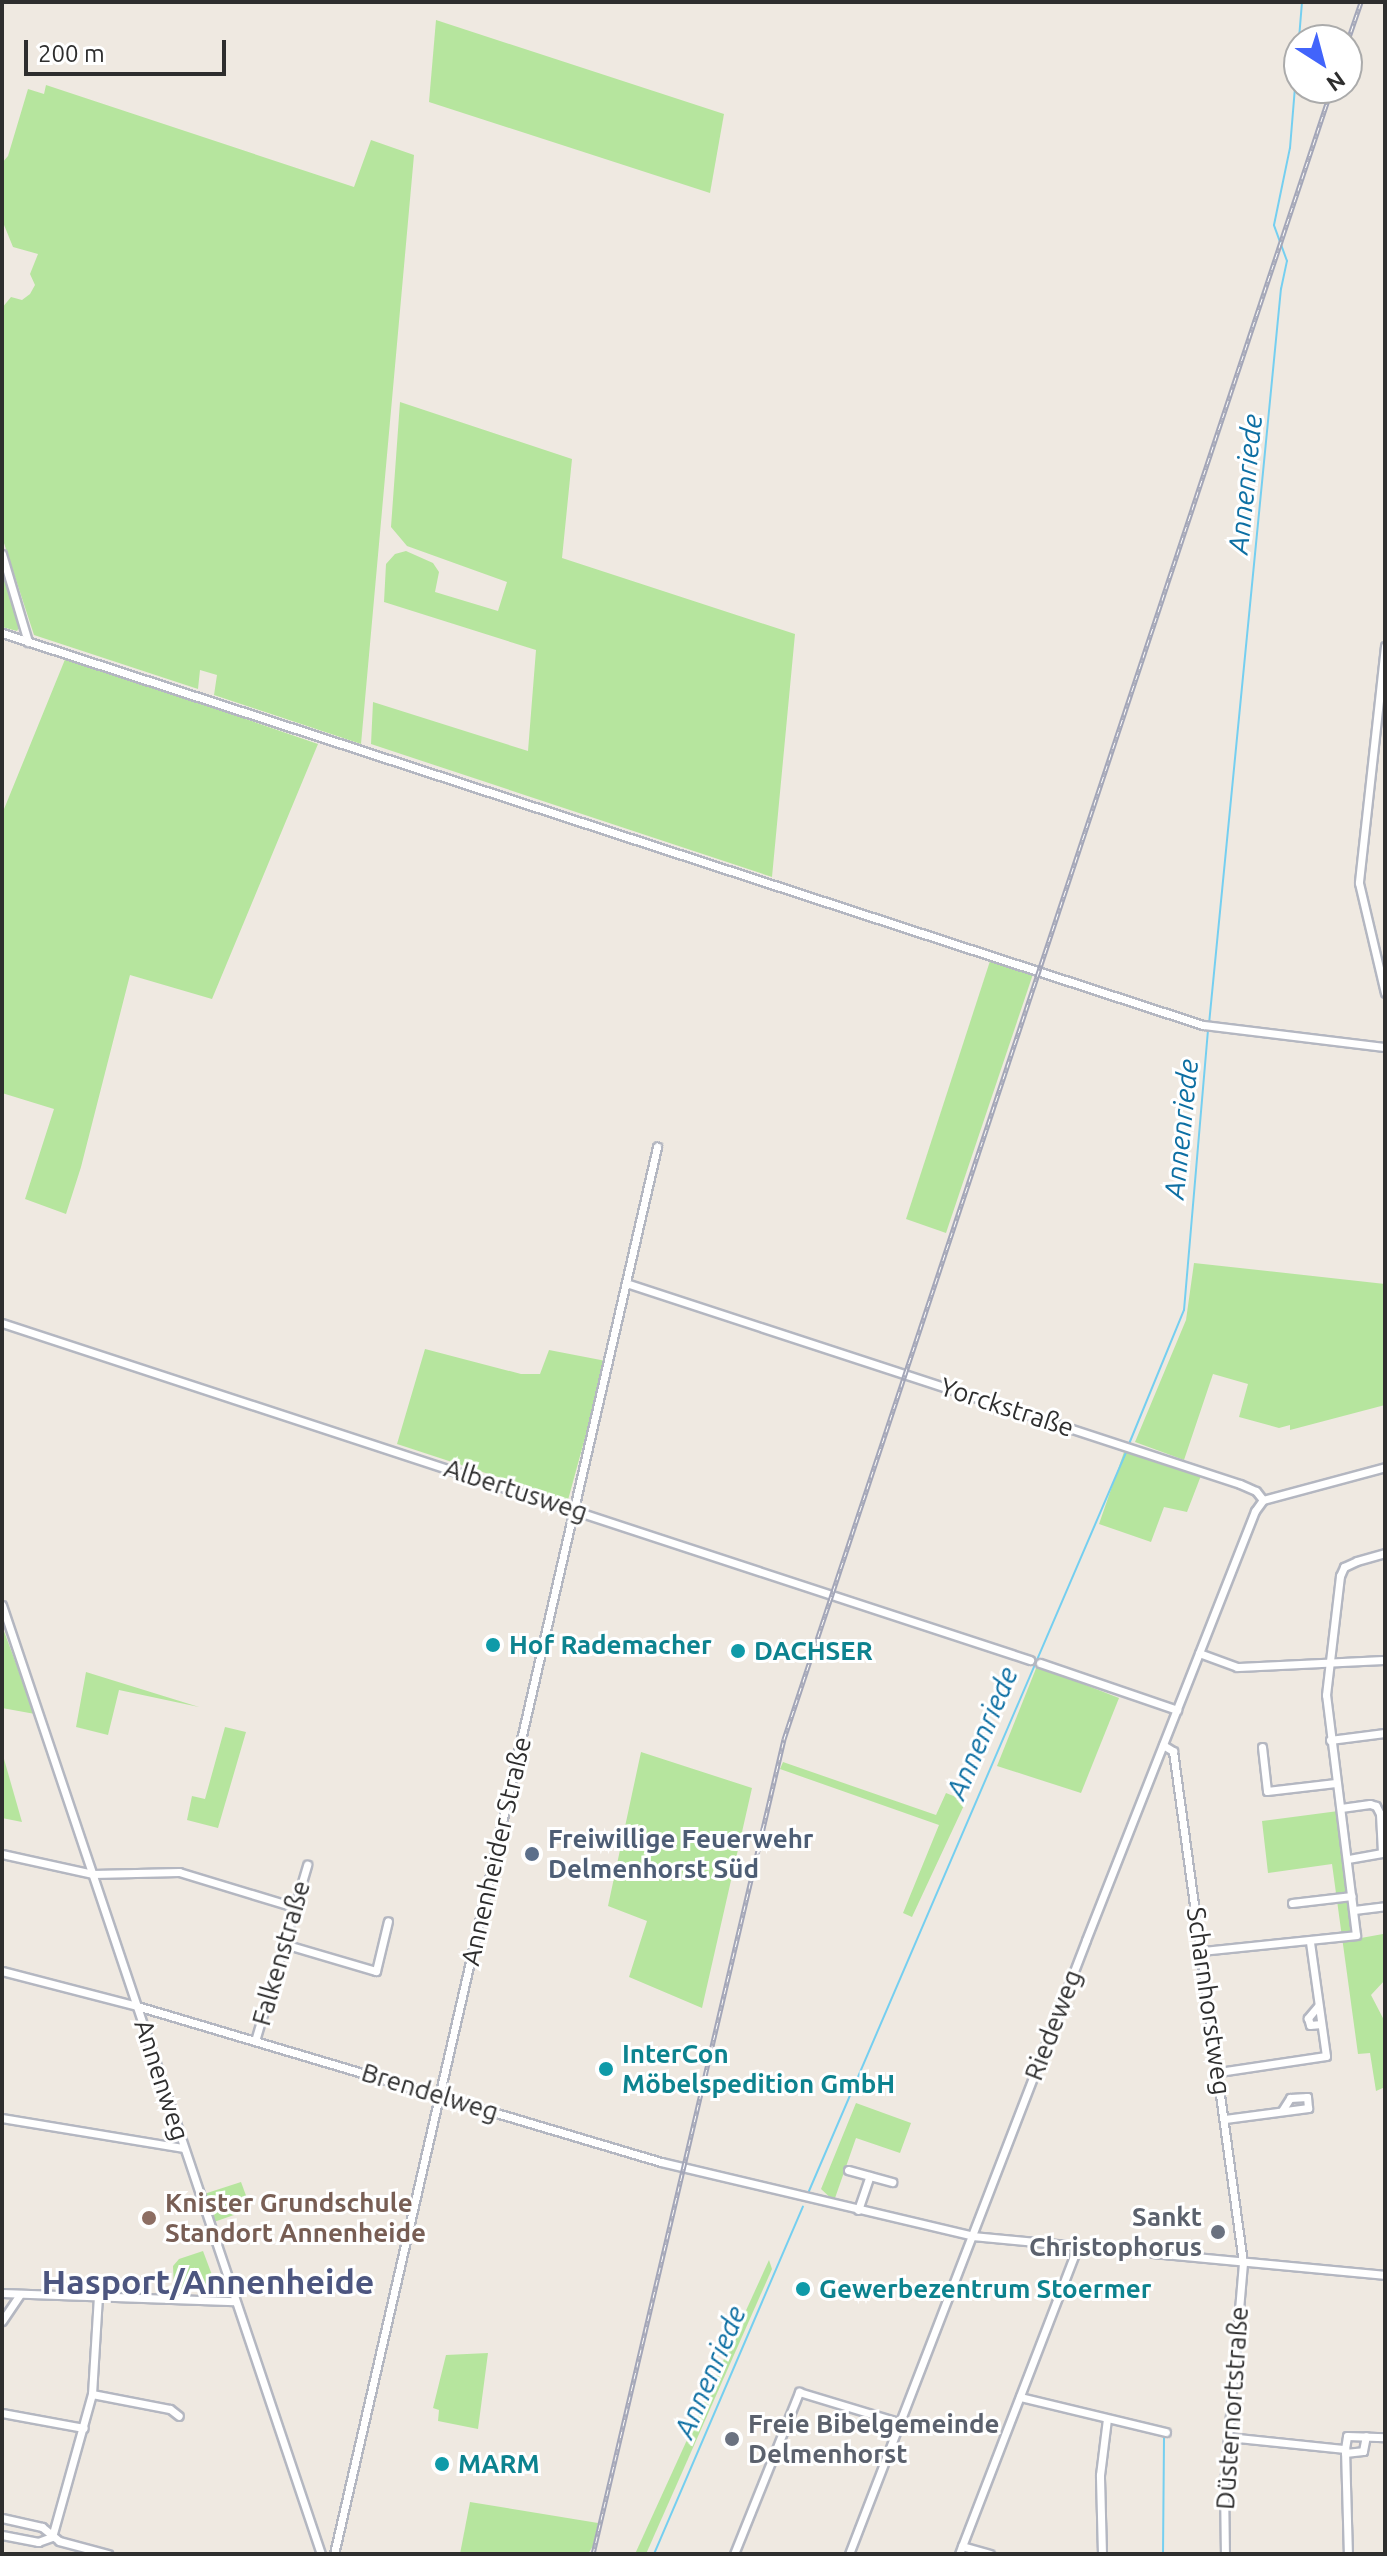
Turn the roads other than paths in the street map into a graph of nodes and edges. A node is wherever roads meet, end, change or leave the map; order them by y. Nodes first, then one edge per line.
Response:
1 (2, 554) edge
2 (2, 633) edge
3 (28, 642) junction
4 (1385, 646) edge
5 (1384, 694) edge
6 (1385, 993) edge
7 (1385, 1047) edge
8 (657, 1147) dead end
9 (626, 1283) junction
10 (2, 1323) edge
11 (1385, 1467) edge
12 (1263, 1500) junction
13 (574, 1509) junction
14 (1385, 1553) edge
15 (2, 1605) edge
16 (1199, 1653) junction
17 (1030, 1660) dead end
18 (1385, 1660) edge
19 (1040, 1663) dead end
20 (1330, 1663) junction
21 (1177, 1710) junction
22 (1385, 1733) edge
23 (1330, 1740) junction
24 (1163, 1745) junction
25 (1262, 1747) dead end
26 (1336, 1783) junction
27 (1341, 1808) junction
28 (2, 1854) edge
29 (1348, 1859) junction
30 (307, 1865) dead end
31 (93, 1874) junction
32 (1352, 1896) junction
33 (1292, 1903) dead end
34 (1385, 1906) edge
35 (294, 1907) junction
36 (1354, 1910) junction
37 (388, 1921) dead end
38 (1310, 1942) junction
39 (284, 1944) junction
40 (1202, 1951) junction
41 (2, 1971) edge
42 (137, 2006) junction
43 (255, 2041) junction
44 (1219, 2072) junction
45 (440, 2094) junction
46 (1282, 2111) dead end
47 (2, 2118) edge
48 (1225, 2119) junction
49 (184, 2148) junction
50 (848, 2170) dead end
51 (870, 2176) junction
52 (892, 2182) dead end
53 (858, 2210) junction
54 (973, 2236) junction
55 (1078, 2245) junction
56 (1243, 2263) junction
57 (1385, 2275) edge
58 (2, 2293) edge
59 (20, 2294) junction
60 (98, 2297) junction
61 (235, 2301) junction
62 (2, 2321) edge
63 (92, 2394) junction
64 (1020, 2397) junction
65 (2, 2413) edge
66 (179, 2416) dead end
67 (1107, 2419) junction
68 (898, 2422) junction
69 (84, 2428) junction
70 (1166, 2432) dead end
71 (1366, 2436) junction
72 (1228, 2437) junction
73 (1385, 2437) edge
74 (1345, 2451) junction
75 (2, 2518) edge
76 (2, 2535) edge
77 (52, 2537) junction
78 (960, 2550) edge
79 (108, 2554) edge
80 (321, 2554) edge
81 (334, 2554) edge
82 (734, 2554) edge
83 (849, 2554) edge
84 (990, 2554) edge
85 (1102, 2554) edge
86 (1225, 2554) edge
87 (1348, 2554) edge

1 - 3 street
2 - 3 street
3 - 7 street
4 - 5 street
5 - 6 street
8 - 9 street, Annenheider Straße
9 - 12 street, Yorckstraße
9 - 13 street, Annenheider Straße
10 - 13 street, Albertusweg
11 - 12 street
12 - 16 street, Riedeweg
13 - 17 street, Albertusweg
13 - 45 street, Annenheider Straße
14 - 20 street
15 - 31 street, Annenweg
16 - 20 street
16 - 21 street, Riedeweg
18 - 20 street
19 - 21 street
20 - 23 street
21 - 24 street, Riedeweg
22 - 23 street
23 - 26 street
24 - 40 street, Scharnhorstweg
24 - 54 street, Riedeweg
25 - 26 street
26 - 27 street
27 - 29 street
27 - 29 street
28 - 31 street
29 - 32 street
30 - 35 street, Falkenstraße
31 - 35 street
31 - 42 street, Annenweg
32 - 33 street
32 - 36 street
34 - 36 street
35 - 39 street, Falkenstraße
36 - 38 street
37 - 39 street
38 - 40 street
38 - 44 street
39 - 43 street, Falkenstraße
40 - 44 street, Scharnhorstweg
41 - 42 street, Brendelweg
42 - 43 street, Brendelweg
42 - 49 street, Annenweg
43 - 45 street, Brendelweg
44 - 48 street, Scharnhorstweg
45 - 53 street, Brendelweg
45 - 81 street, Annenheider Straße
46 - 48 street
47 - 49 street
48 - 56 street, Scharnhorstweg
49 - 61 street, Annenweg
50 - 51 street
51 - 52 street
51 - 53 street
53 - 54 street, Brendelweg
54 - 55 street, Brendelweg
54 - 68 street, Riedeweg
55 - 56 street, Brendelweg
55 - 64 street
56 - 57 street, Brendelweg
56 - 72 street, Düsternortstraße
58 - 59 street
59 - 60 street
59 - 62 street
60 - 61 street
60 - 63 street
61 - 80 street, Annenweg
63 - 66 street
63 - 69 street
64 - 67 street
64 - 78 street
65 - 69 street
67 - 70 street
67 - 85 street
68 - 82 street
68 - 83 street, Riedeweg
69 - 77 street
71 - 73 street
71 - 74 street
71 - 74 street
72 - 74 street
72 - 86 street, Düsternortstraße
74 - 87 street
75 - 77 street
76 - 77 street
77 - 79 street
78 - 84 street

